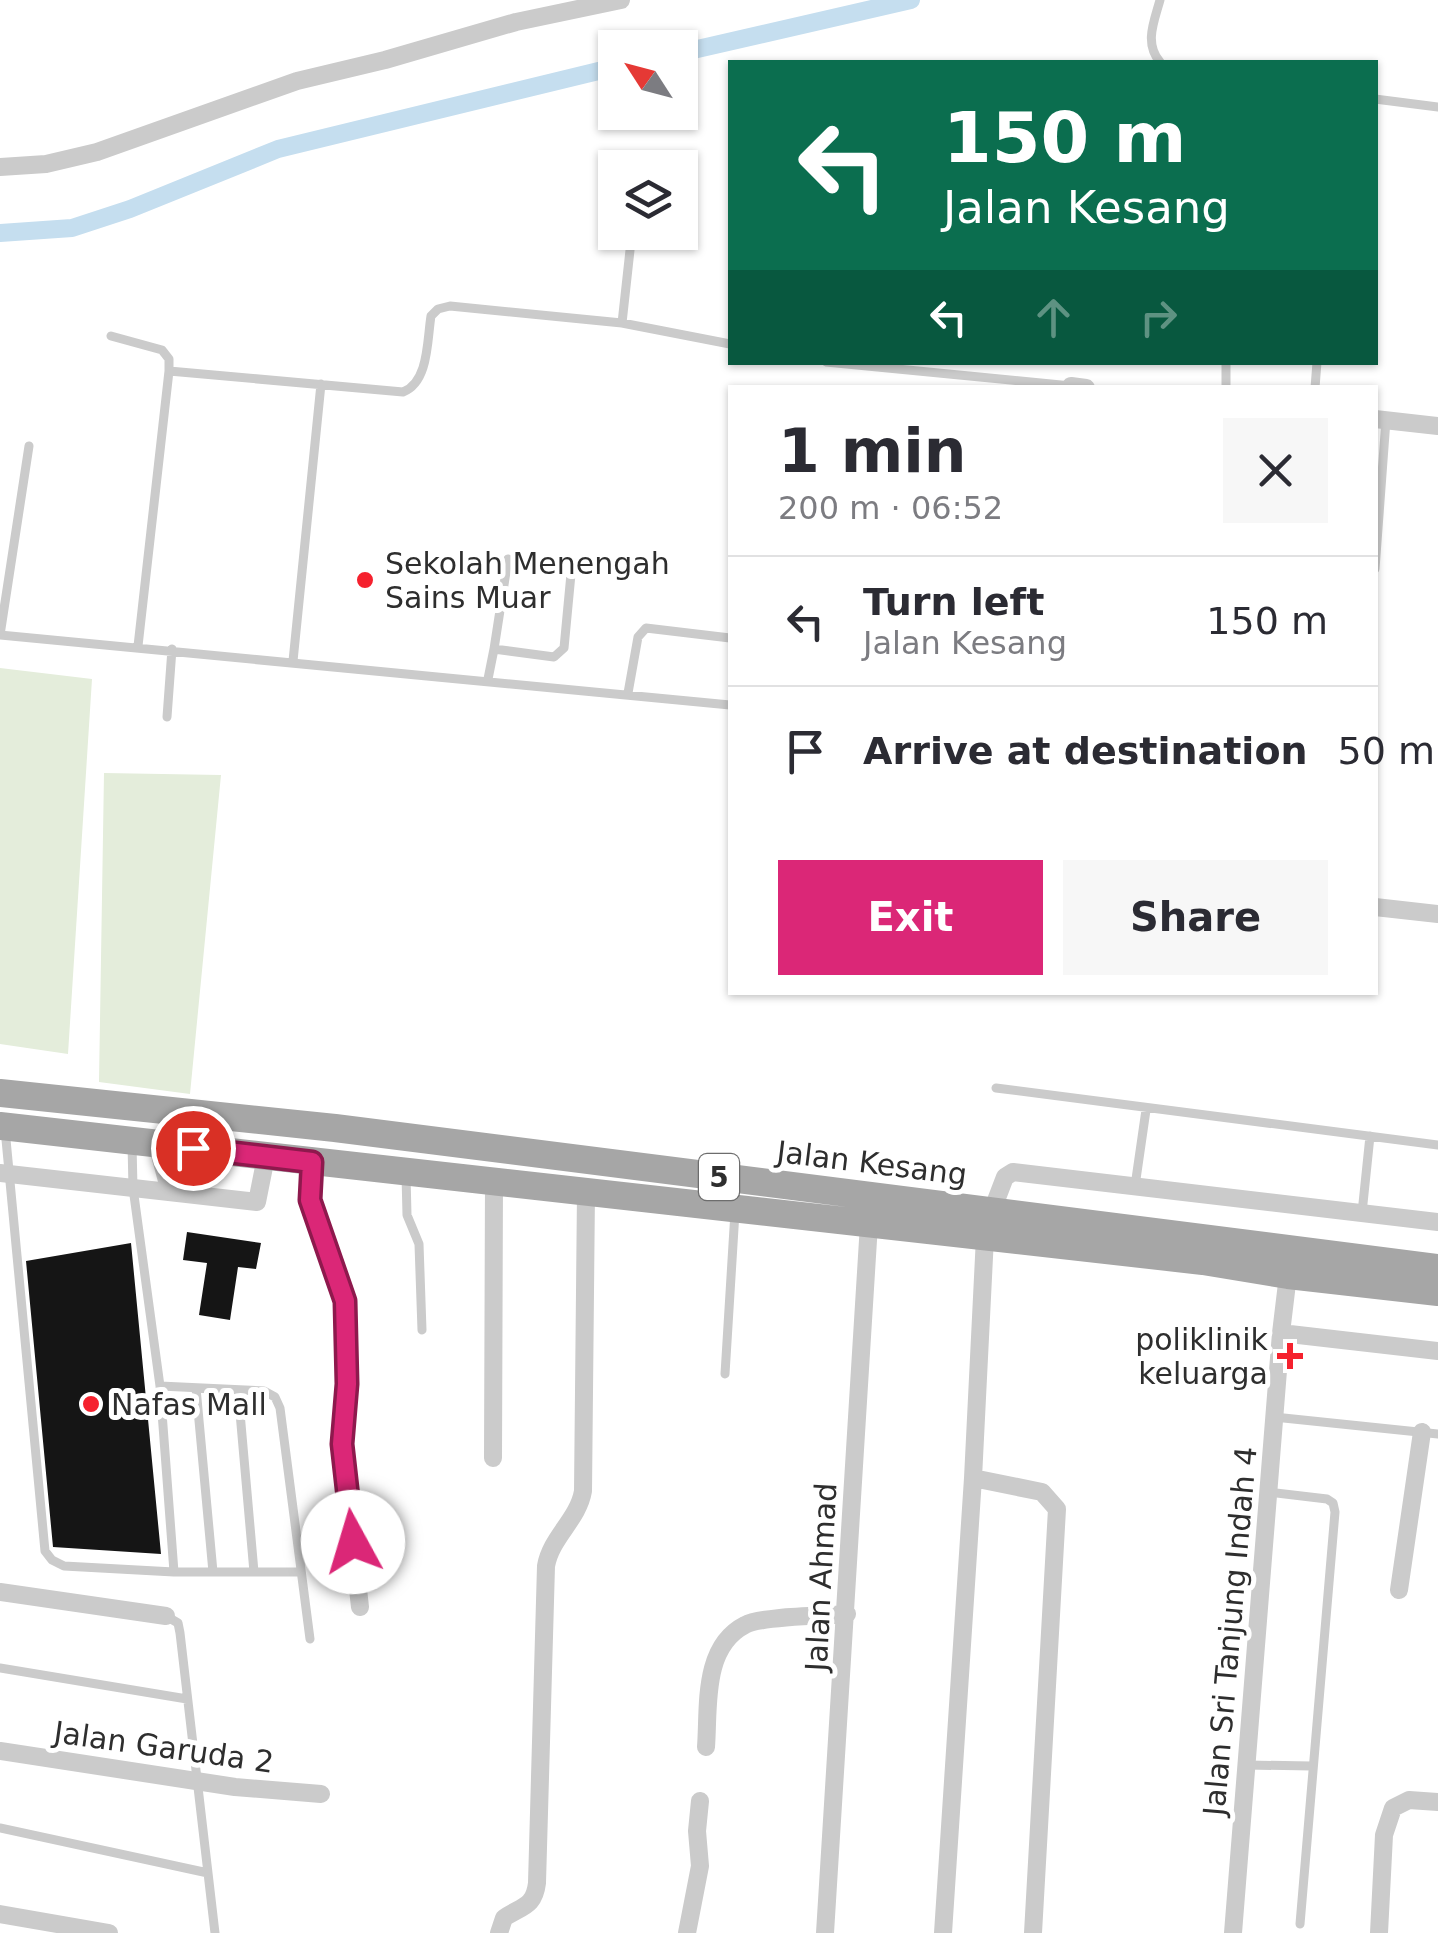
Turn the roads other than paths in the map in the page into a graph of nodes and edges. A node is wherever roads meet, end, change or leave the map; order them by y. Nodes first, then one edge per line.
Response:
1 (621, 0) edge
2 (1160, 0) edge
3 (1157, 60) edge
4 (1378, 99) edge
5 (1438, 107) edge
6 (0, 166) edge
7 (630, 250) edge
8 (622, 323) junction
9 (111, 336) dead end
10 (728, 344) edge
11 (856, 365) edge
12 (168, 371) junction
13 (321, 384) junction
14 (1055, 385) edge
15 (1380, 420) edge
16 (1438, 426) edge
17 (28, 446) dead end
18 (1378, 480) edge
19 (508, 559) dead end
20 (571, 574) dead end
21 (0, 635) edge
22 (728, 638) edge
23 (138, 646) junction
24 (172, 649) junction
25 (494, 649) junction
26 (293, 661) junction
27 (488, 679) junction
28 (628, 693) junction
29 (728, 705) edge
30 (167, 717) dead end
31 (1378, 907) edge
32 (1438, 914) edge
33 (996, 1088) dead end
34 (0, 1093) edge
35 (1146, 1110) junction
36 (2, 1126) edge
37 (1370, 1136) junction
38 (144, 1143) junction
39 (1438, 1145) edge
40 (266, 1156) junction
41 (312, 1162) junction
42 (406, 1172) junction
43 (4, 1174) edge
44 (494, 1182) junction
45 (1135, 1186) junction
46 (133, 1188) junction
47 (170, 1192) junction
48 (586, 1192) junction
49 (736, 1209) junction
50 (993, 1210) junction
51 (1362, 1214) junction
52 (1438, 1222) edge
53 (869, 1224) junction
54 (1438, 1268) edge
55 (1288, 1275) junction
56 (1438, 1292) edge
57 (422, 1330) dead end
58 (1281, 1332) junction
59 (1438, 1351) edge
60 (725, 1374) dead end
61 (160, 1386) junction
62 (196, 1388) junction
63 (238, 1390) junction
64 (1274, 1417) junction
65 (1430, 1433) edge
66 (492, 1458) dead end
67 (974, 1478) junction
68 (1268, 1492) junction
69 (174, 1572) junction
70 (214, 1572) junction
71 (254, 1572) junction
72 (300, 1572) junction
73 (1399, 1590) dead end
74 (0, 1592) edge
75 (360, 1607) dead end
76 (847, 1614) junction
77 (166, 1616) joint
78 (310, 1639) dead end
79 (0, 1668) edge
80 (187, 1699) junction
81 (706, 1747) dead end
82 (0, 1751) edge
83 (1246, 1766) junction
84 (1312, 1766) junction
85 (199, 1782) junction
86 (321, 1794) dead end
87 (700, 1801) dead end
88 (1438, 1802) edge
89 (0, 1828) edge
90 (208, 1872) junction
91 (0, 1914) edge
92 (1300, 1924) dead end
93 (109, 1933) edge
94 (216, 1933) edge
95 (499, 1933) edge
96 (687, 1933) edge
97 (825, 1933) edge
98 (942, 1933) edge
99 (1033, 1933) edge
100 (1233, 1933) edge
101 (1379, 1933) edge

1 - 6 street
2 - 3 lane
4 - 5 lane
7 - 8 lane
8 - 10 lane
8 - 13 lane
9 - 12 lane
11 - 14 lane
12 - 13 lane
12 - 23 lane
13 - 26 lane
15 - 16 street
15 - 18 lane
17 - 21 lane
19 - 25 lane
20 - 25 lane
21 - 23 lane
22 - 28 lane
23 - 24 lane
24 - 26 lane
24 - 30 lane
25 - 27 lane
26 - 27 lane
27 - 28 lane
28 - 29 lane
31 - 32 street
33 - 35 lane
34 - 50 main road, Jalan Kesang / 5
35 - 37 lane
35 - 45 lane
36 - 38 main road, Jalan Kesang / 5
36 - 43 lane
37 - 39 lane
37 - 51 lane
38 - 40 main road, Jalan Kesang / 5
38 - 46 lane
38 - 47 street
40 - 41 main road, Jalan Kesang / 5
40 - 47 street
41 - 42 main road, Jalan Kesang / 5
41 - 75 street
42 - 44 main road, Jalan Kesang / 5
42 - 57 lane
43 - 46 street
43 - 69 lane
44 - 48 main road, Jalan Kesang / 5
44 - 66 street
45 - 50 street
45 - 51 street
46 - 47 street
46 - 61 lane
48 - 49 main road, Jalan Kesang / 5
48 - 95 street
49 - 53 main road, Jalan Kesang / 5
49 - 60 lane
50 - 53 main road, Jalan Kesang / 5
50 - 54 main road, Jalan Kesang / 5
50 - 55 main road, Jalan Kesang / 5
50 - 67 street
51 - 52 street
53 - 76 street, Jalan Ahmad
55 - 56 main road, Jalan Kesang / 5
55 - 58 street, Jalan Sri Tanjung Indah 4
58 - 59 street
58 - 64 street, Jalan Sri Tanjung Indah 4
61 - 62 lane
61 - 69 lane
62 - 63 lane
62 - 70 lane
63 - 71 lane
63 - 72 lane
64 - 65 lane
64 - 68 street, Jalan Sri Tanjung Indah 4
65 - 73 street
67 - 98 street
67 - 99 street
68 - 83 street, Jalan Sri Tanjung Indah 4
68 - 84 lane
69 - 70 lane
70 - 71 lane
71 - 72 lane
72 - 78 lane
74 - 77 street
76 - 81 street
76 - 97 street, Jalan Ahmad
77 - 80 lane
79 - 80 lane
80 - 85 lane
82 - 85 street, Jalan Garuda 2
83 - 84 lane
83 - 100 street, Jalan Sri Tanjung Indah 4
84 - 92 lane
85 - 86 street, Jalan Garuda 2
85 - 90 lane
87 - 96 street
88 - 101 street
89 - 90 lane
90 - 94 lane
91 - 93 street

